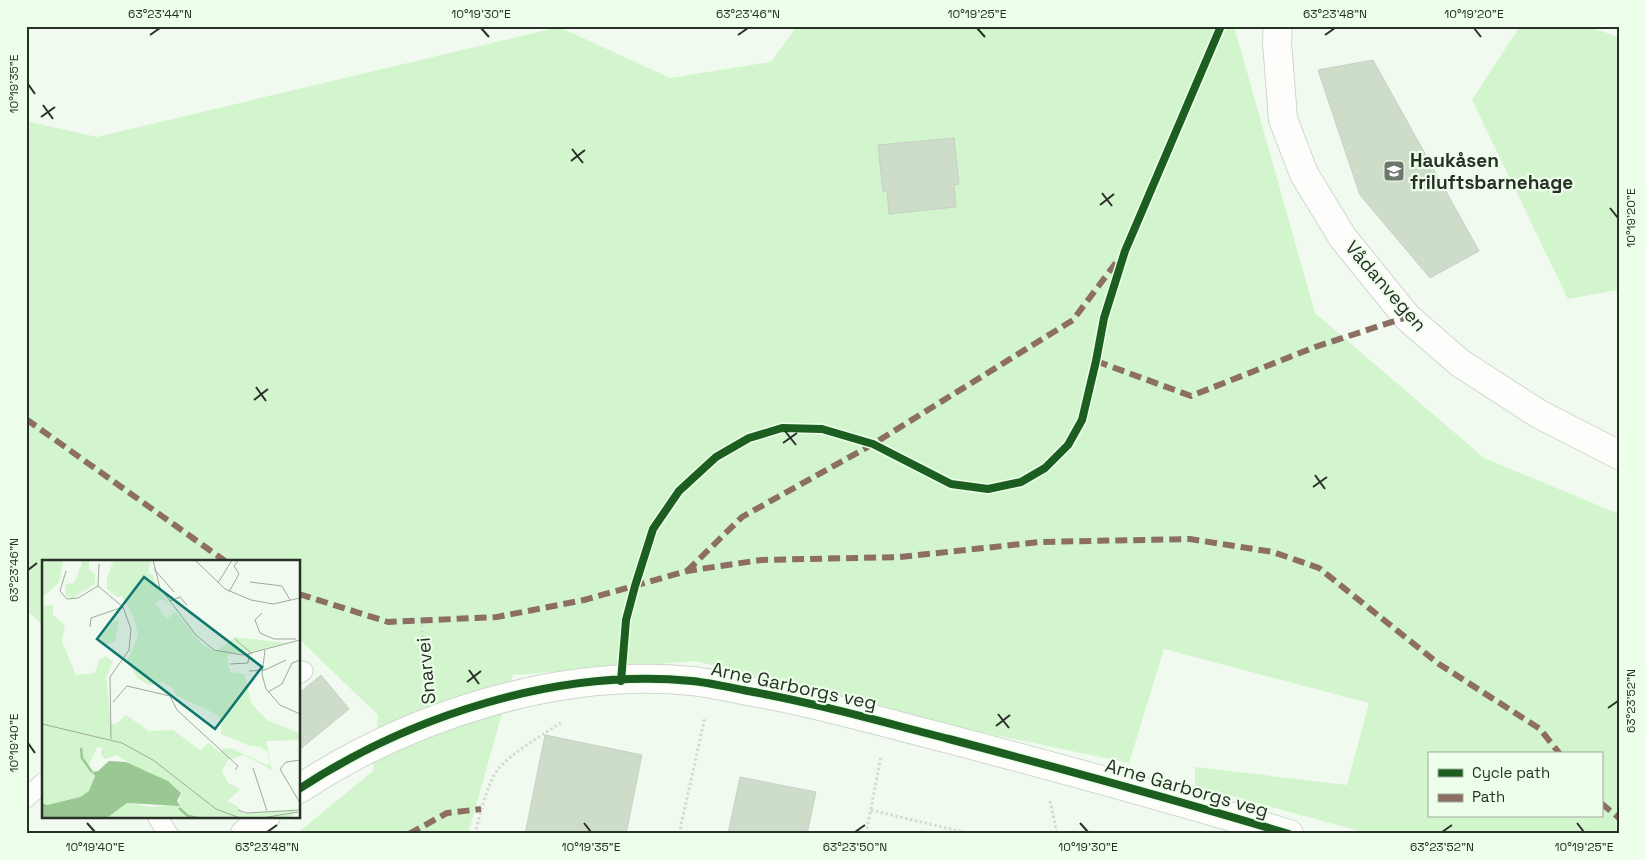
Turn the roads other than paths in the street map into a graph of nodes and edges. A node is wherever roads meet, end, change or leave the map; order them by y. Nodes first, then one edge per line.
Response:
1 (1278, 26) edge
2 (1619, 455) edge
3 (42, 784) edge
4 (300, 788) edge
5 (26, 798) edge
6 (158, 818) edge
7 (264, 818) edge
8 (1252, 829) edge
9 (168, 834) edge
10 (245, 834) edge
11 (1289, 834) edge

1 - 2 street, Vådanvegen
3 - 5 lane
4 - 8 street, Arne Garborgs veg
6 - 9 lane
7 - 10 street
8 - 11 street, Arne Garborgs veg

